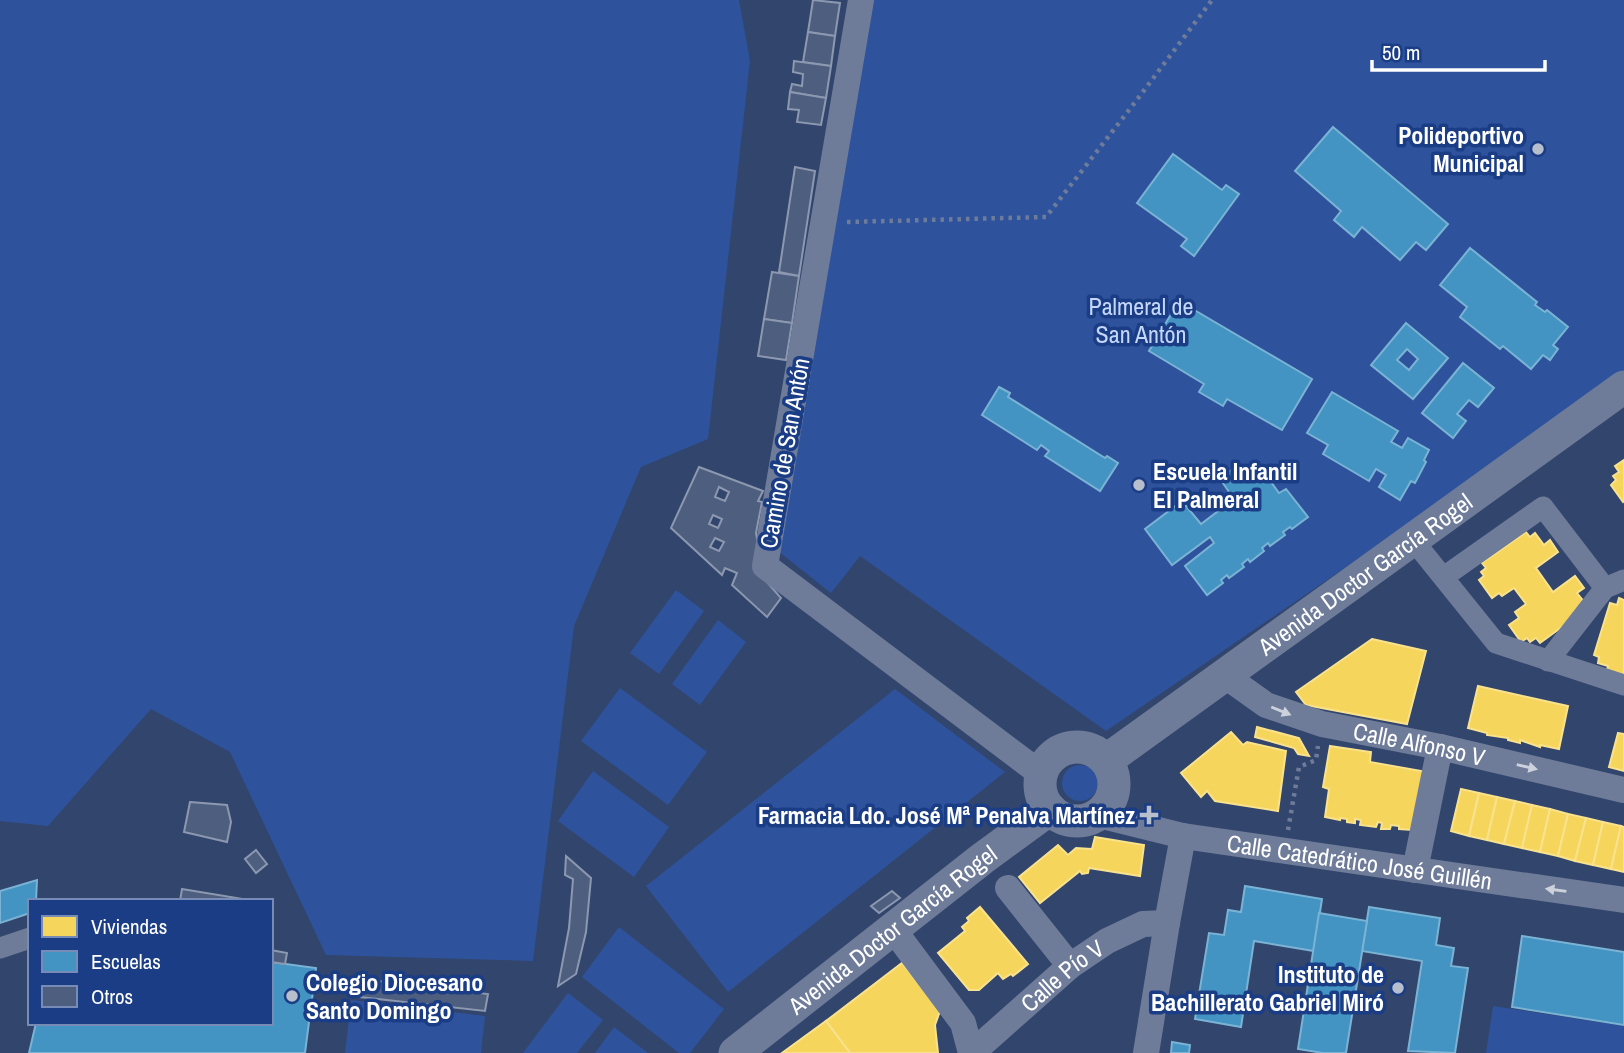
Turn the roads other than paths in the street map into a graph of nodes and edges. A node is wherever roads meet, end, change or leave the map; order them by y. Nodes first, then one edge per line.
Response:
1 (860, 0) edge
2 (1624, 387) edge
3 (1413, 540) junction
4 (1445, 576) junction
5 (1615, 584) edge
6 (1548, 661) junction
7 (1224, 675) junction
8 (1624, 685) edge
9 (1440, 747) junction
10 (1107, 760) junction
11 (1041, 774) junction
12 (1624, 790) edge
13 (1050, 809) junction
14 (1098, 815) junction
15 (1183, 836) junction
16 (1415, 870) junction
17 (1008, 888) dead end
18 (1624, 900) edge
19 (1167, 923) junction
20 (893, 929) junction
21 (28, 939) edge
22 (0, 948) edge
23 (1070, 966) junction
24 (735, 1053) edge
25 (971, 1053) edge
26 (1146, 1053) edge

1 - 11 street, Camino de San Antón
2 - 3 street, Avenida Doctor García Rogel
3 - 4 street
3 - 7 street, Avenida Doctor García Rogel
4 - 5 street
4 - 6 street
5 - 6 street
6 - 8 street
7 -> 9 street, Calle Alfonso V
7 - 10 street, Avenida Doctor García Rogel
9 -> 12 street, Calle Alfonso V
9 - 16 street
10 - 11 street
10 - 14 street
11 - 13 street
13 - 14 street
13 - 20 street, Avenida Doctor García Rogel
14 - 15 street, Calle Catedrático José Guillén
15 - 16 street, Calle Catedrático José Guillén
15 - 19 street
18 -> 16 street, Calle Catedrático José Guillén
17 - 23 street
19 - 23 street, Calle Pío V
19 - 26 street
20 - 24 street, Avenida Doctor García Rogel
20 - 25 street
21 - 22 street
23 - 25 street, Calle Pío V

